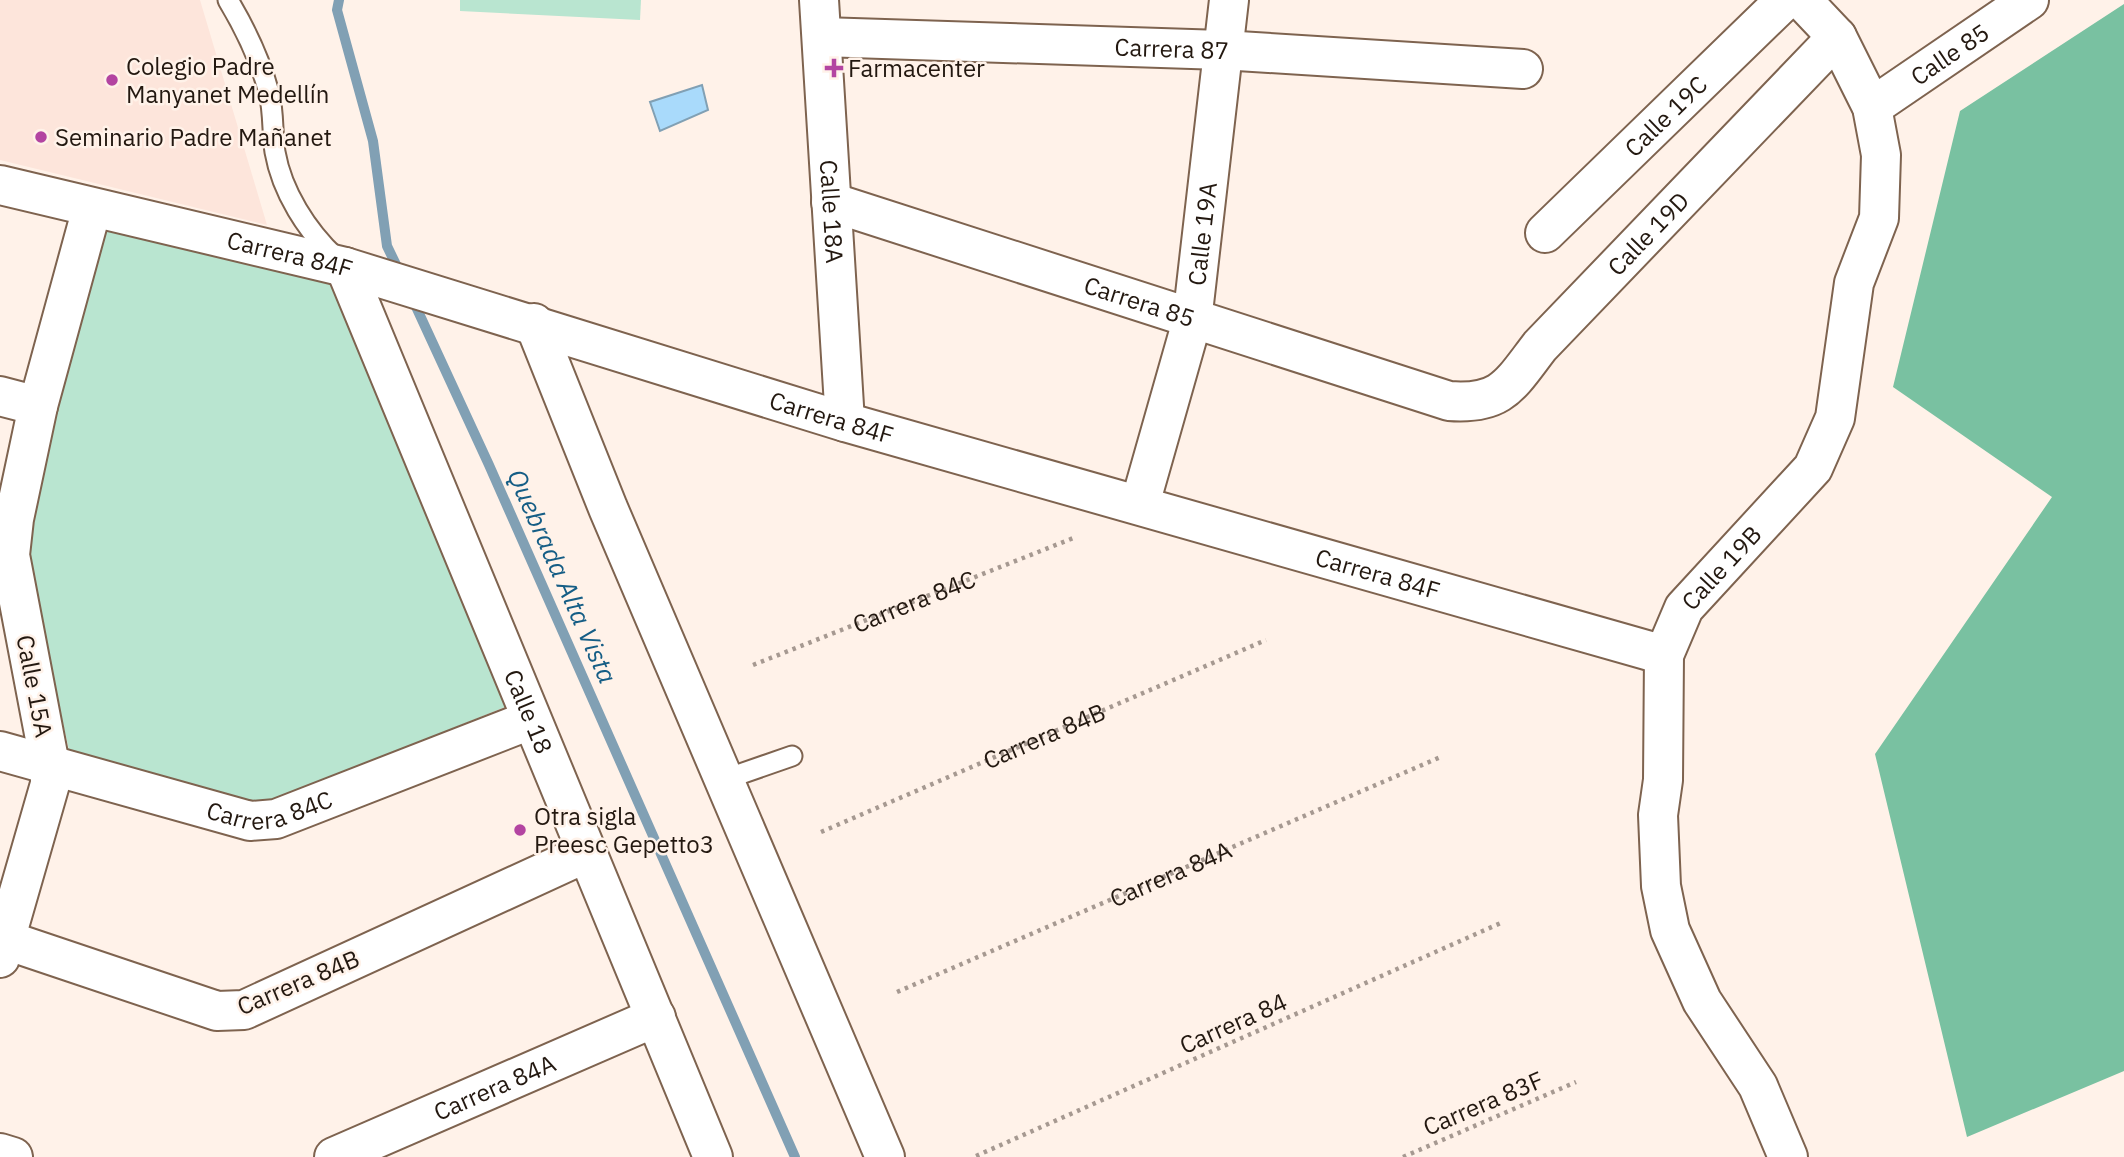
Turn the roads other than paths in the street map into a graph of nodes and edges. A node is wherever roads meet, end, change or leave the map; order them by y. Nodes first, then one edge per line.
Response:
1 (228, 0) edge
2 (818, 0) edge
3 (1229, 0) edge
4 (1785, 0) edge
5 (1802, 0) edge
6 (2029, 0) edge
7 (822, 37) junction
8 (1837, 37) junction
9 (1222, 50) junction
10 (1523, 69) dead end
11 (1872, 107) junction
12 (0, 185) edge
13 (831, 202) junction
14 (92, 208) junction
15 (1545, 233) dead end
16 (345, 267) junction
17 (1192, 321) junction
18 (534, 323) junction
19 (0, 397) edge
20 (1449, 401) joint
21 (38, 406) junction
22 (845, 422) junction
23 (1140, 504) junction
24 (5, 554) edge
25 (1664, 655) junction
26 (530, 720) junction
27 (0, 751) edge
28 (792, 756) dead end
29 (50, 765) junction
30 (723, 780) junction
31 (586, 853) junction
32 (2, 945) edge
33 (656, 1017) junction
34 (0, 1153) edge
35 (13, 1157) edge
36 (334, 1157) edge
37 (713, 1157) edge
38 (885, 1157) edge
39 (1788, 1157) edge

1 - 16 lane
2 - 7 street, Calle 18A
3 - 9 street, Calle 19A
4 - 15 street, Calle 19C
5 - 8 street, Calle 19B
6 - 11 street, Calle 85
7 - 9 street, Carrera 87
7 - 13 street, Calle 18A
8 - 11 street, Calle 19B
8 - 20 street, Calle 19D
9 - 10 street, Carrera 87
9 - 17 street, Calle 19A
11 - 25 street, Calle 19B
12 - 14 street, Carrera 84F
13 - 17 street, Carrera 85
13 - 22 street, Calle 18A
14 - 16 street, Carrera 84F
14 - 21 street, Calle 15A
16 - 18 street, Carrera 84F
16 - 26 street, Calle 18
17 - 20 street, Carrera 85
17 - 23 street, Calle 19A
18 - 22 street, Carrera 84F
18 - 30 street
19 - 21 street
21 - 24 street, Calle 15A
22 - 23 street, Carrera 84F
23 - 25 street, Carrera 84F
24 - 29 street, Calle 15A
25 - 39 street, Calle 19B
26 - 29 street, Carrera 84C
26 - 31 street, Calle 18
27 - 29 street, Carrera 84C
28 - 30 lane
29 - 32 street, Calle 15A
30 - 38 street
31 - 32 street, Carrera 84B
31 - 33 street, Calle 18
33 - 36 street, Carrera 84A
33 - 37 street, Calle 18
34 - 35 street

